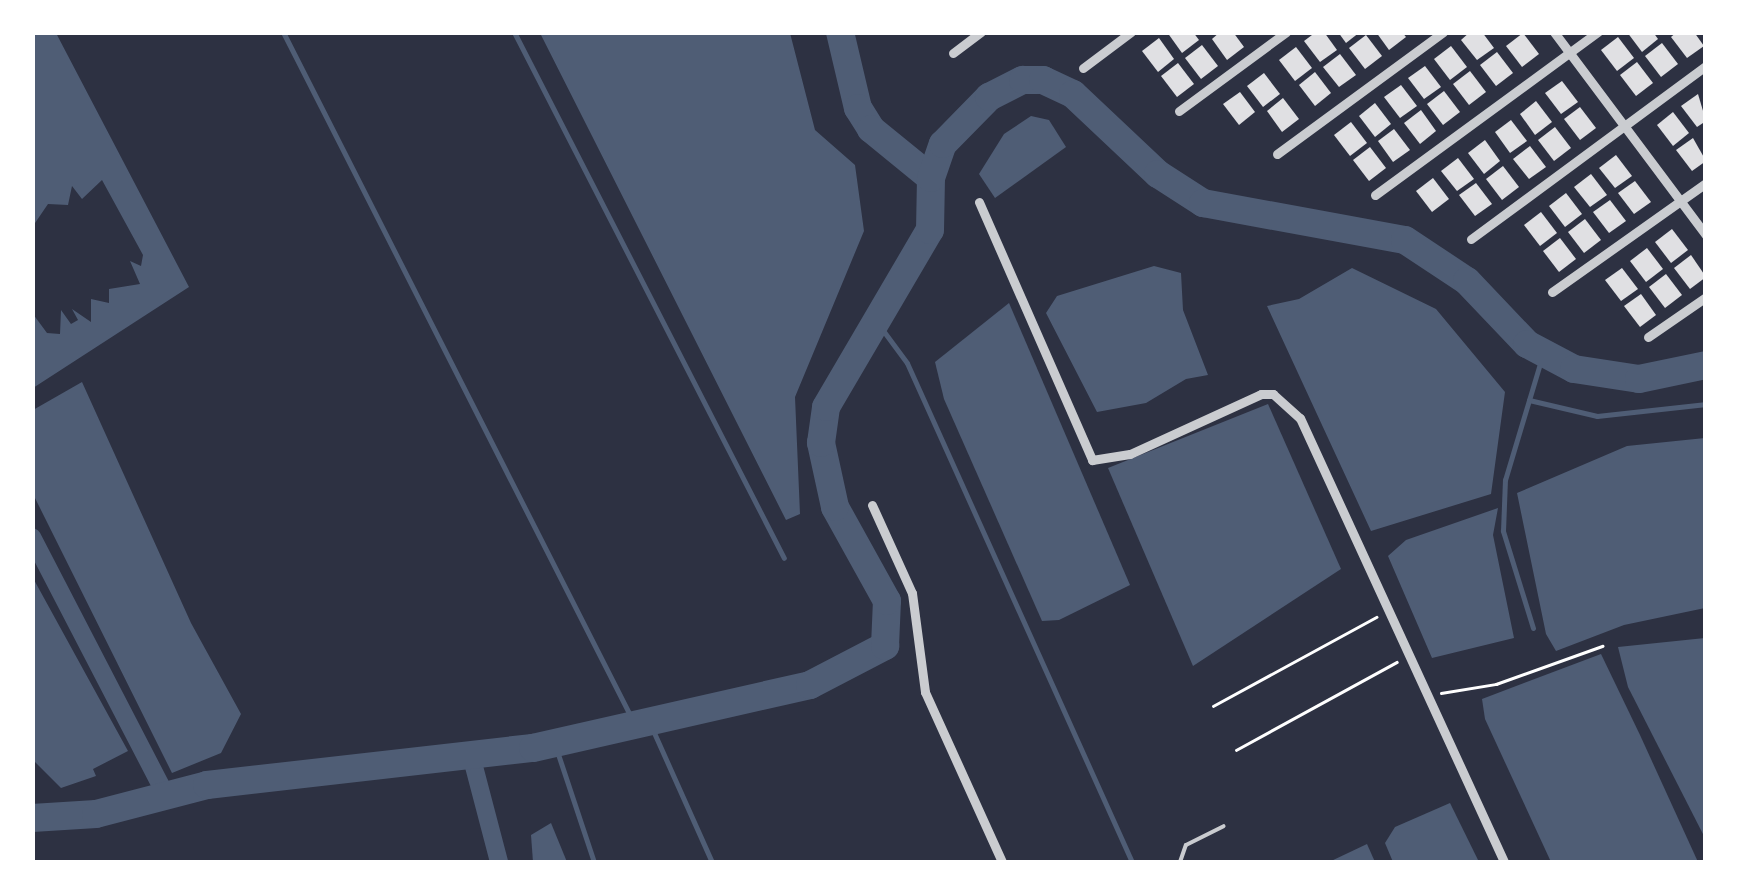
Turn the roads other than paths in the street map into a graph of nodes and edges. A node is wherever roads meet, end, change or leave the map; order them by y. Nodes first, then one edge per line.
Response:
1 (980, 32) edge
2 (1131, 32) edge
3 (1286, 32) edge
4 (1444, 32) edge
5 (1554, 32) edge
6 (1598, 32) edge
7 (953, 54) dead end
8 (1570, 54) junction
9 (1706, 66) edge
10 (1083, 68) dead end
11 (1179, 111) dead end
12 (1625, 128) junction
13 (1278, 154) dead end
14 (1706, 183) edge
15 (1376, 195) dead end
16 (979, 202) dead end
17 (1680, 202) junction
18 (1706, 235) edge
19 (1471, 239) dead end
20 (1552, 292) dead end
21 (1706, 297) edge
22 (1648, 338) dead end
23 (872, 505) dead end
24 (1224, 826) dead end
25 (1002, 862) edge
26 (1180, 862) edge
27 (1504, 862) edge

1 - 7 street
2 - 10 street
3 - 11 street
4 - 13 street
5 - 8 street
6 - 8 street
8 - 12 street
8 - 15 street
9 - 12 street
12 - 17 street
12 - 19 street
14 - 17 street
16 - 27 street
17 - 18 street
17 - 20 street
21 - 22 street
23 - 25 street
24 - 26 lane

